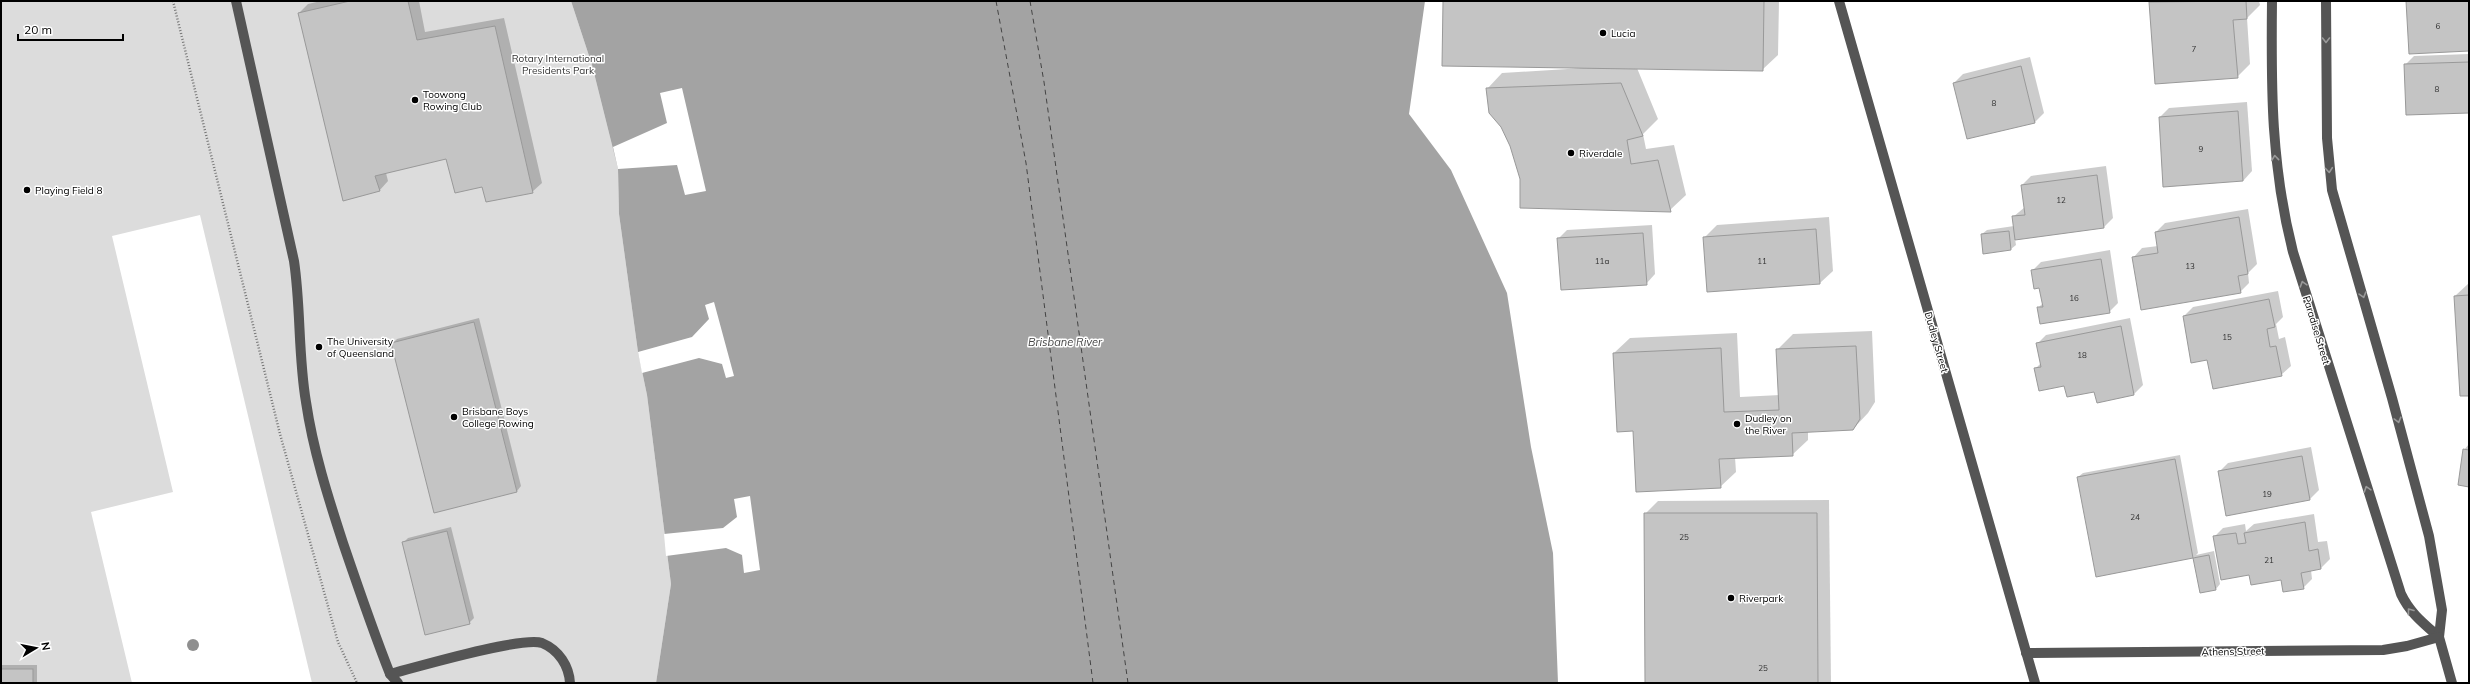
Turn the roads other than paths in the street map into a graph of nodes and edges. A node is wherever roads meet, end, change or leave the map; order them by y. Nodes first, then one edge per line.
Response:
1 (236, 1) edge
2 (1839, 1) edge
3 (2272, 1) edge
4 (2326, 1) edge
5 (2439, 637) junction
6 (2026, 653) junction
7 (390, 674) junction
8 (398, 683) edge
9 (570, 683) edge
10 (2035, 683) edge
11 (2452, 683) edge

1 - 7 street
2 - 6 street, Dudley Street
5 -> 3 street, Paradise Street
4 -> 5 street
5 - 6 street, Athens Street
5 - 11 street
6 - 10 street, Dudley Street
7 - 8 street
7 - 9 street

